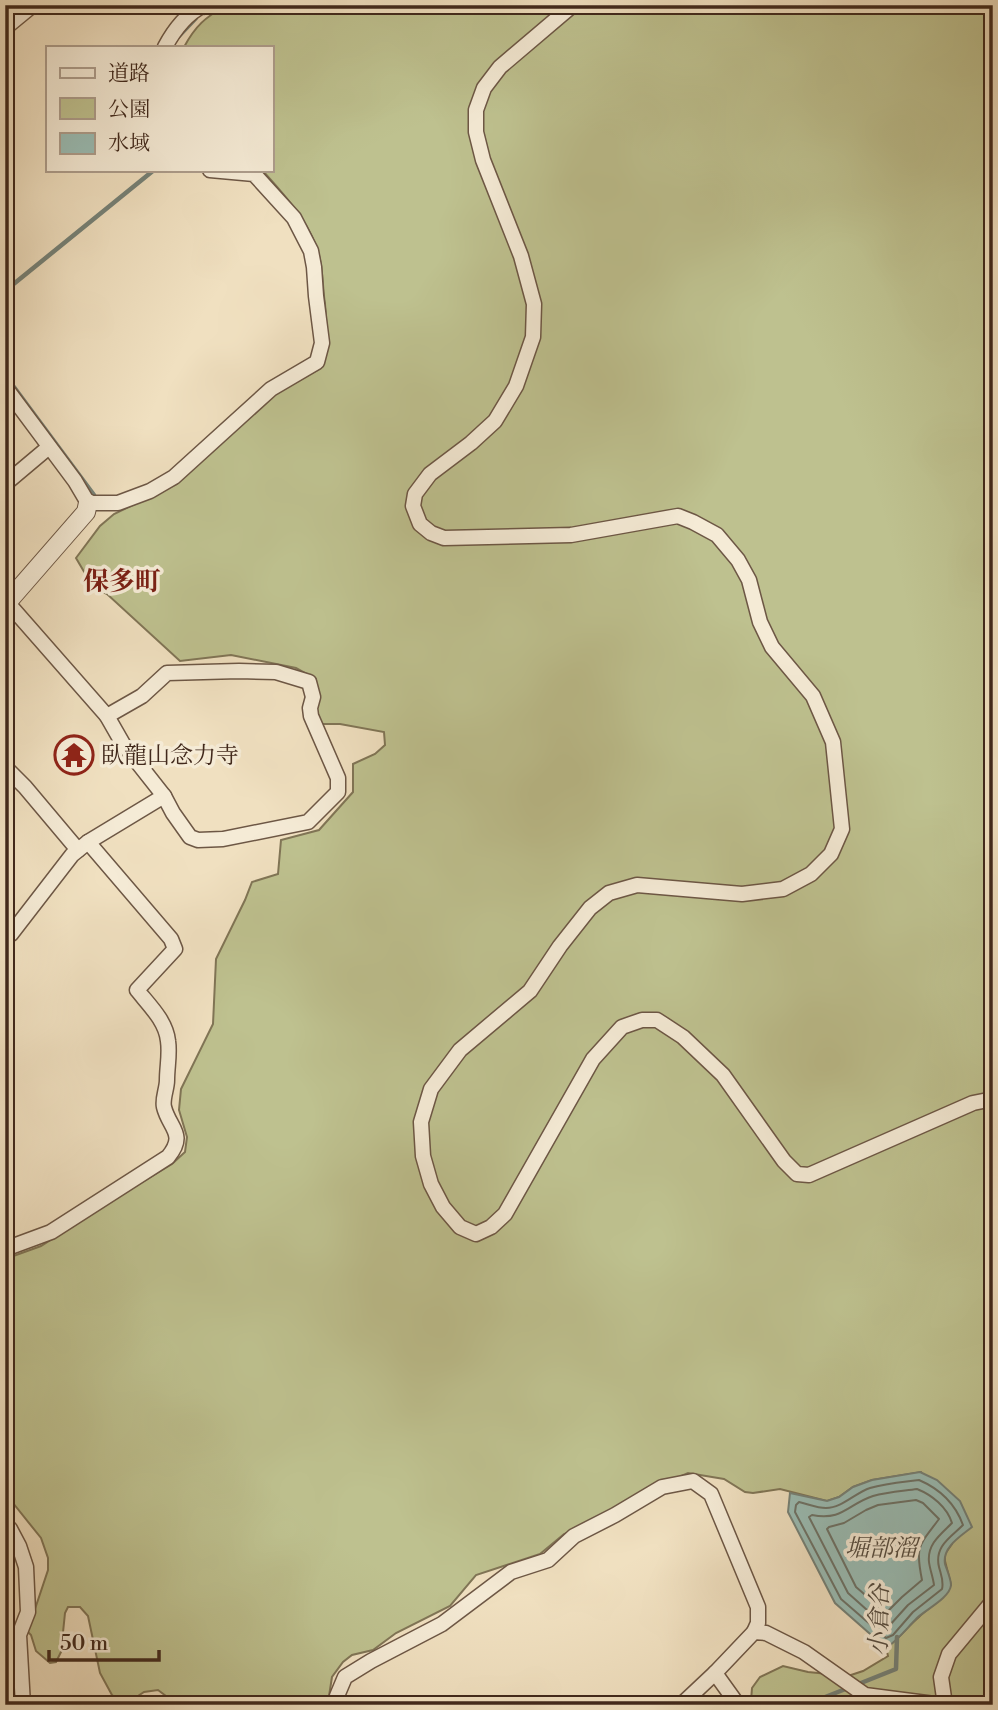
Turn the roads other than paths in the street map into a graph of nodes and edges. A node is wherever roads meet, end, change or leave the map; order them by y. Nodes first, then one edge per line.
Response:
1 (33, 5) edge
2 (204, 5) edge
3 (573, 5) edge
4 (5, 28) edge
5 (166, 46) edge
6 (232, 172) edge
7 (5, 387) edge
8 (49, 447) junction
9 (5, 484) edge
10 (92, 503) junction
11 (10, 607) edge
12 (107, 716) junction
13 (5, 767) edge
14 (164, 796) junction
15 (83, 846) junction
16 (5, 938) edge
17 (993, 1099) edge
18 (5, 1249) edge
19 (5, 1524) edge
20 (993, 1601) edge
21 (754, 1632) junction
22 (715, 1673) junction
23 (23, 1705) edge
24 (339, 1705) edge
25 (681, 1705) edge
26 (738, 1705) edge
27 (943, 1705) edge

1 - 4 street
2 - 5 street
3 - 17 street
6 - 10 street
7 - 8 street
8 - 9 street
8 - 10 street
10 - 11 street
11 - 12 street
12 - 14 street
12 - 14 street
13 - 15 street
14 - 15 street
15 - 16 street
15 - 18 street
19 - 23 street
20 - 27 street
21 - 22 street
21 - 24 street
21 - 27 street
22 - 25 street
22 - 26 street

